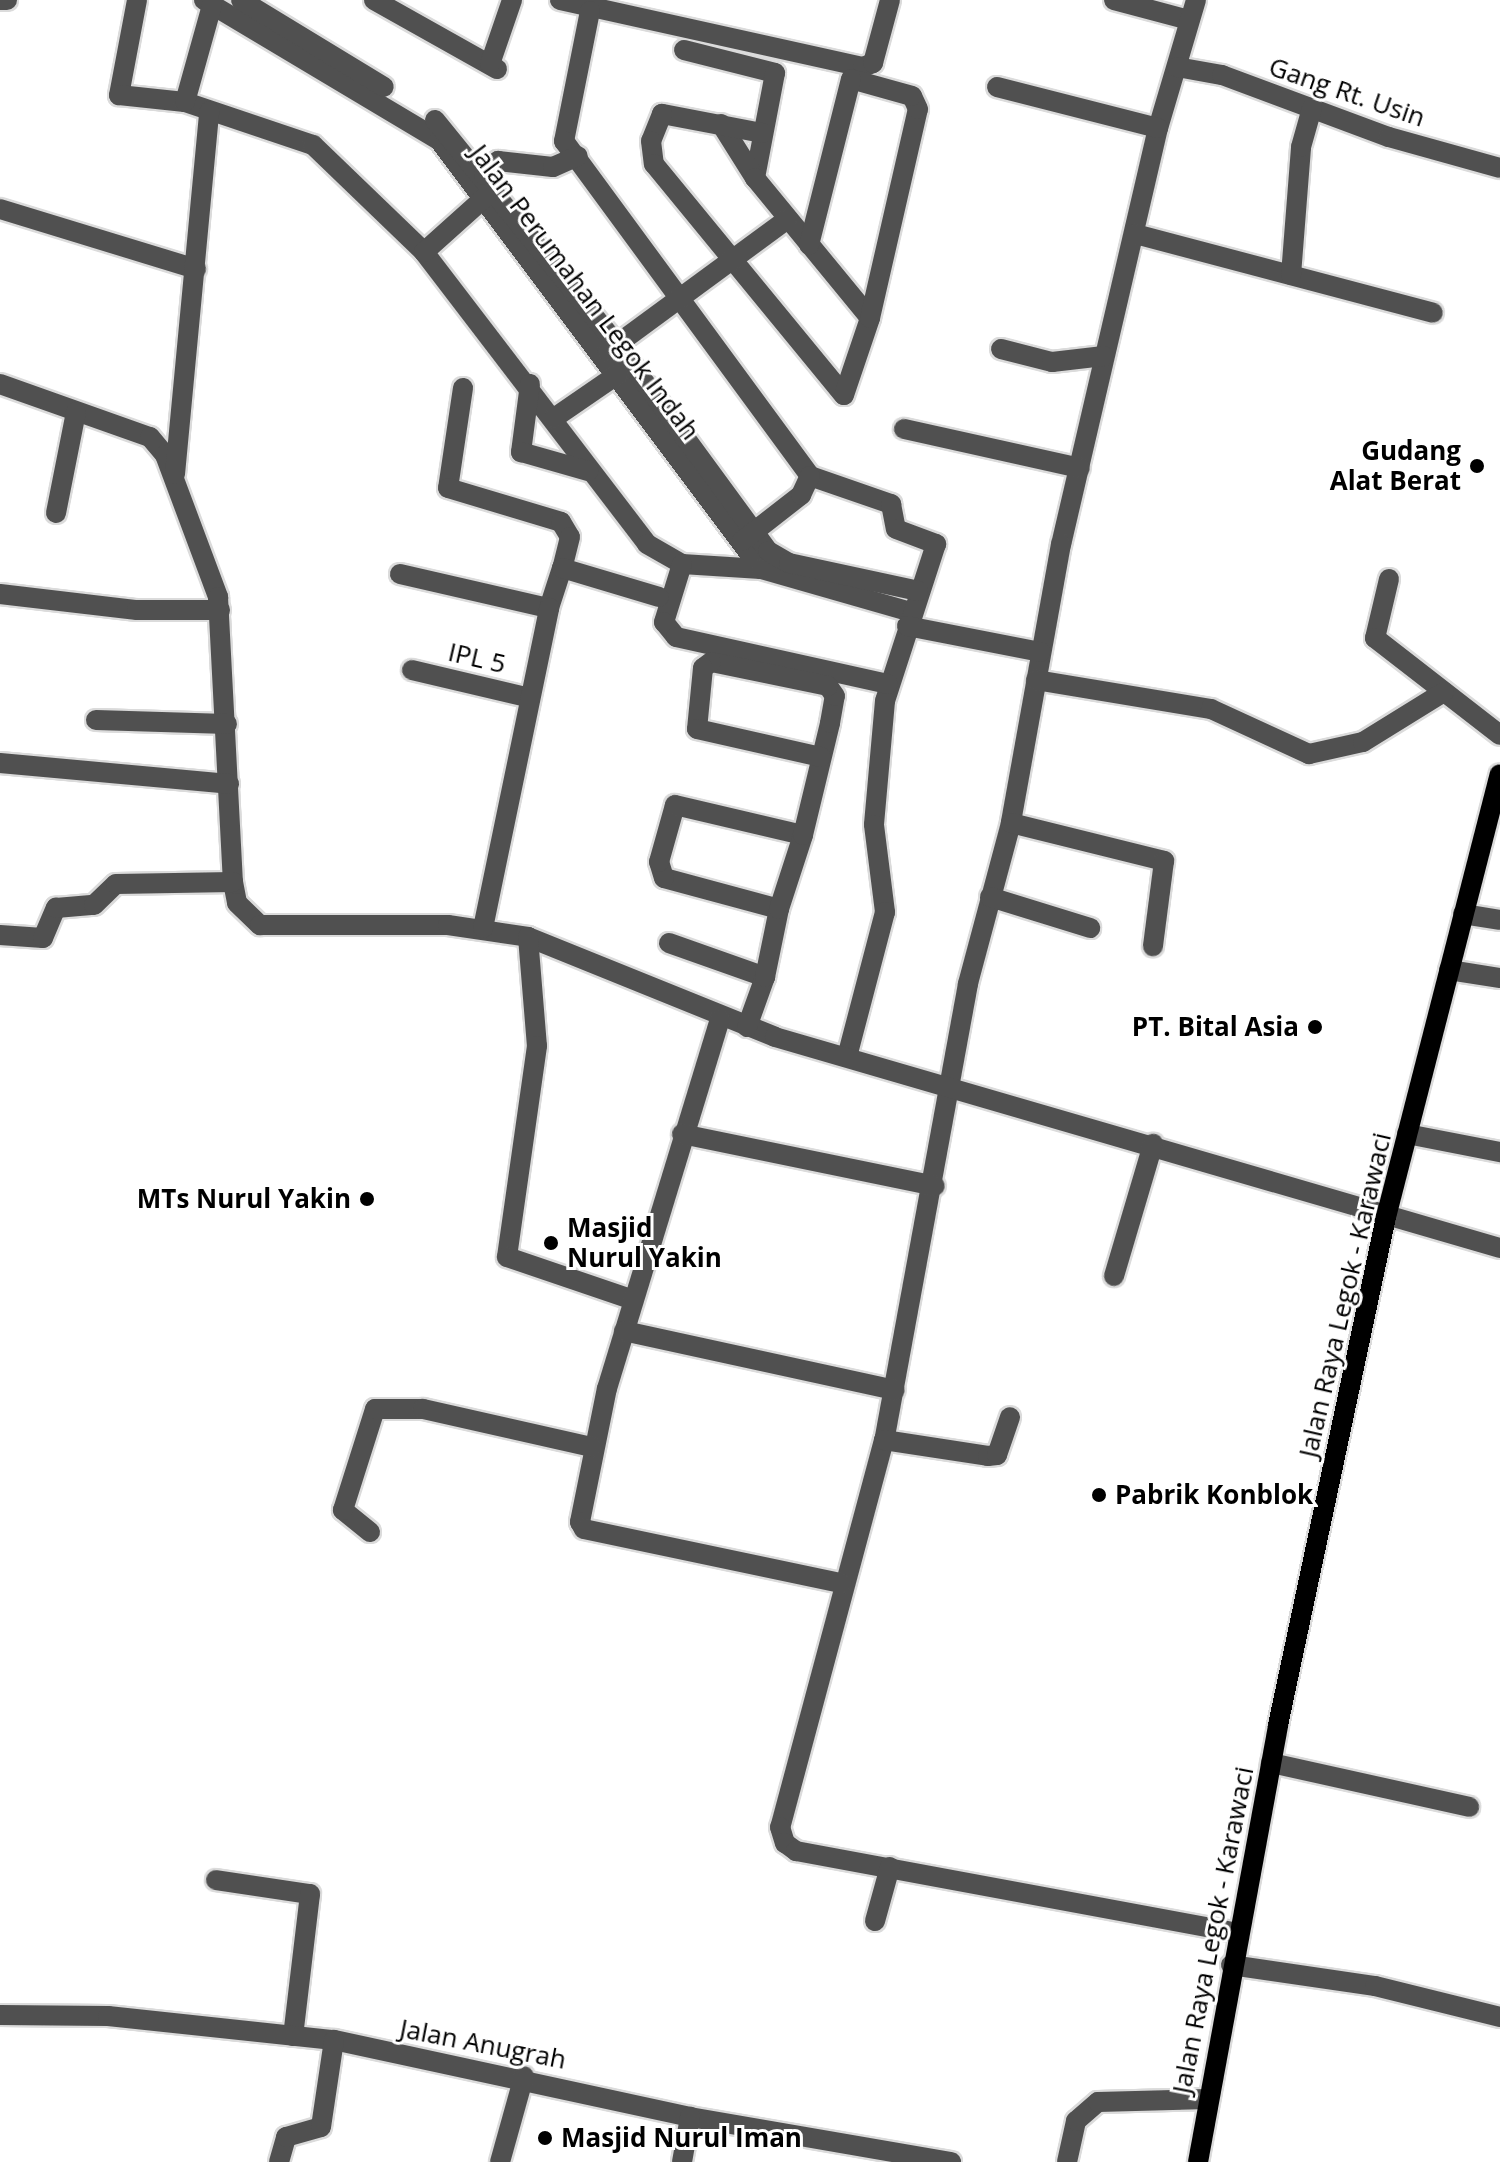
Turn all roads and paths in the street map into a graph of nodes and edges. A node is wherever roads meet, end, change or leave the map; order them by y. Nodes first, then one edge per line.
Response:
1 (0, 0) edge
2 (7, 0) edge
3 (137, 0) edge
4 (241, 0) edge
5 (374, 0) edge
6 (512, 0) edge
7 (560, 0) edge
8 (890, 0) edge
9 (1114, 0) edge
10 (1196, 0) edge
11 (208, 2) edge
12 (590, 11) junction
13 (1189, 20) junction
14 (684, 50) dead end
15 (1177, 67) junction
16 (997, 87) dead end
17 (185, 102) junction
18 (1312, 108) junction
19 (209, 112) junction
20 (721, 124) junction
21 (1158, 128) junction
22 (762, 133) junction
23 (578, 156) junction
24 (1500, 168) edge
25 (755, 178) junction
26 (487, 187) junction
27 (0, 209) edge
28 (788, 219) junction
29 (1135, 234) junction
30 (809, 245) junction
31 (424, 252) junction
32 (733, 260) junction
33 (196, 269) junction
34 (1291, 275) junction
35 (685, 297) junction
36 (1433, 313) dead end
37 (870, 318) junction
38 (1001, 349) dead end
39 (611, 350) junction
40 (1104, 356) junction
41 (618, 374) junction
42 (0, 384) edge
43 (530, 384) junction
44 (463, 388) dead end
45 (76, 412) junction
46 (554, 418) junction
47 (904, 429) dead end
48 (1080, 468) junction
49 (588, 471) junction
50 (175, 476) junction
51 (810, 476) junction
52 (56, 513) dead end
53 (746, 538) junction
54 (682, 564) junction
55 (768, 564) junction
56 (562, 568) junction
57 (400, 574) dead end
58 (1389, 579) dead end
59 (830, 580) junction
60 (918, 591) junction
61 (0, 594) edge
62 (659, 597) dead end
63 (549, 608) junction
64 (220, 610) junction
65 (909, 619) junction
66 (1041, 652) junction
67 (412, 670) dead end
68 (1036, 680) junction
69 (888, 684) junction
70 (1444, 692) junction
71 (530, 698) junction
72 (96, 720) dead end
73 (227, 724) junction
74 (1500, 735) edge
75 (821, 757) junction
76 (0, 763) edge
77 (1500, 774) edge
78 (229, 784) junction
79 (1011, 823) junction
80 (803, 835) junction
81 (233, 882) junction
82 (990, 897) junction
83 (779, 909) junction
84 (1463, 914) junction
85 (1500, 920) edge
86 (483, 928) junction
87 (1090, 928) dead end
88 (0, 935) edge
89 (528, 937) junction
90 (669, 943) dead end
91 (1153, 946) dead end
92 (1449, 970) junction
93 (765, 977) junction
94 (1500, 978) edge
95 (720, 1019) junction
96 (747, 1027) junction
97 (848, 1053) junction
98 (954, 1085) junction
99 (682, 1134) junction
100 (1407, 1134) junction
101 (1153, 1144) junction
102 (1500, 1152) edge
103 (935, 1186) junction
104 (1386, 1217) junction
105 (1500, 1248) edge
106 (1114, 1276) dead end
107 (633, 1300) junction
108 (624, 1331) junction
109 (895, 1390) junction
110 (1010, 1417) dead end
111 (884, 1440) junction
112 (592, 1447) junction
113 (370, 1532) dead end
114 (841, 1583) junction
115 (1271, 1763) junction
116 (1469, 1807) dead end
117 (890, 1867) junction
118 (216, 1880) dead end
119 (875, 1921) dead end
120 (1238, 1933) junction
121 (1231, 1965) junction
122 (0, 2015) edge
123 (1500, 2017) edge
124 (293, 2036) junction
125 (334, 2040) junction
126 (524, 2076) junction
127 (1207, 2099) junction
128 (690, 2117) junction
129 (279, 2162) edge
130 (500, 2162) edge
131 (682, 2162) edge
132 (951, 2162) edge
133 (1067, 2162) edge
134 (1198, 2162) edge

1 - 2 street
3 - 17 street
4 - 26 street, Jalan Perumahan Legok Indah
5 - 6 street
7 - 12 street
8 - 12 street
9 - 13 street
10 - 13 street
11 - 17 street
11 - 26 street, Jalan Perumahan Legok Indah
12 - 23 street
13 - 15 street
14 - 22 street
15 - 18 street, Gang Rt. Usin
15 - 21 street
16 - 21 street
17 - 19 street
18 - 24 street, Gang Rt. Usin
18 - 34 street
19 - 31 street
19 - 33 street
20 - 22 street
20 - 25 street
20 - 32 street
21 - 29 street
22 - 25 street
23 - 26 street
23 - 35 street
25 - 28 street
26 - 31 street
26 - 39 street, Jalan Perumahan Legok Indah
27 - 33 street
28 - 30 street
28 - 32 street
29 - 34 street
29 - 40 street
30 - 37 street
30 - 37 street
31 - 43 street
32 - 35 street
32 - 37 street
33 - 50 street
34 - 36 street
35 - 39 street
35 - 51 street
38 - 40 street
39 - 41 street, Jalan Perumahan Legok Indah
39 - 53 street, Jalan Perumahan Legok Indah
40 - 48 street
41 - 46 street
41 - 53 street, Jalan Perumahan Legok Indah
42 - 45 street
43 - 46 street
43 - 49 street
44 - 56 street
45 - 50 street
45 - 52 street
46 - 49 street
47 - 48 street
48 - 66 street
49 - 54 street
50 - 64 street
51 - 53 street
51 - 60 street
53 - 55 street, Jalan Perumahan Legok Indah
54 - 55 street
54 - 69 street
55 - 59 street
56 - 62 street
56 - 63 street
57 - 63 street
58 - 70 street
59 - 60 street
59 - 65 street
60 - 65 street
61 - 64 street
63 - 71 street
64 - 73 street
65 - 66 street
65 - 69 street
66 - 68 street
67 - 71 street, IPL 5
68 - 70 street
68 - 79 street
69 - 97 street
70 - 74 street
71 - 86 street
72 - 73 street
73 - 78 street
75 - 75 street
75 - 80 street
76 - 78 street
77 - 84 main road, Jalan Raya Legok - Karawaci
78 - 81 street
79 - 82 street
79 - 91 street
80 - 83 street
80 - 83 street
81 - 86 street
81 - 88 street
82 - 87 street
82 - 98 street
83 - 93 street
84 - 85 street
84 - 92 main road, Jalan Raya Legok - Karawaci
86 - 89 street
89 - 95 street
89 - 107 street
90 - 93 street
92 - 94 street
92 - 100 main road, Jalan Raya Legok - Karawaci
93 - 96 street
95 - 96 street
95 - 99 street
96 - 97 street
97 - 98 street
98 - 101 street
98 - 103 street
99 - 103 street
99 - 107 street
100 - 102 street
100 - 104 main road, Jalan Raya Legok - Karawaci
101 - 104 street
101 - 106 street
103 - 109 street
104 - 105 street
104 - 115 main road, Jalan Raya Legok - Karawaci
107 - 108 street
108 - 109 street
108 - 112 street
109 - 111 street
110 - 111 street
111 - 114 street
112 - 113 street
112 - 114 street
114 - 117 street
115 - 116 street
115 - 120 main road, Jalan Raya Legok - Karawaci
117 - 119 street
117 - 120 street
118 - 124 street
120 - 121 main road, Jalan Raya Legok - Karawaci
121 - 123 street
121 - 127 main road, Jalan Raya Legok - Karawaci
122 - 124 street, Jalan Anugrah
124 - 125 street, Jalan Anugrah
125 - 126 street, Jalan Anugrah
125 - 129 street
126 - 128 street, Jalan Anugrah
126 - 130 street
127 - 133 street
127 - 134 main road, Jalan Raya Legok - Karawaci
128 - 131 street
128 - 132 street, Jalan Anugrah

